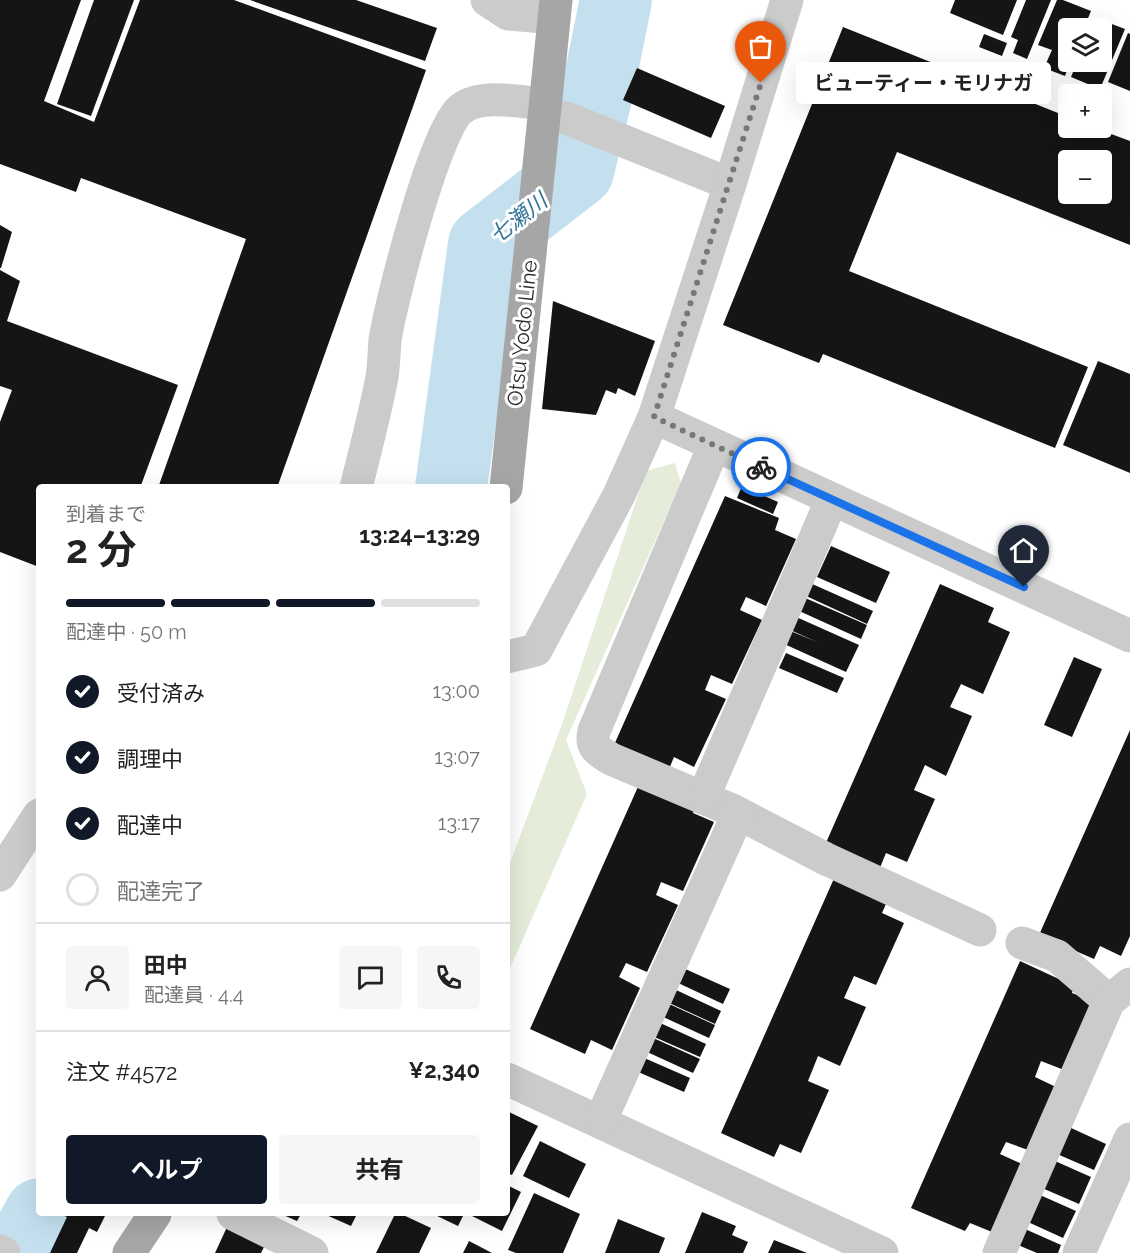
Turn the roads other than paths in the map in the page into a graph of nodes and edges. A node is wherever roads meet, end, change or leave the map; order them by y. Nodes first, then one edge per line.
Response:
1 (487, 0) edge
2 (786, 0) edge
3 (555, 9) edge
4 (553, 112) junction
5 (730, 184) junction
6 (654, 417) junction
7 (714, 446) junction
8 (357, 484) edge
9 (506, 484) edge
10 (832, 500) junction
11 (1130, 636) edge
12 (510, 656) edge
13 (703, 798) junction
14 (738, 814) junction
15 (36, 820) edge
16 (0, 875) edge
17 (980, 930) dead end
18 (1022, 943) dead end
19 (1119, 992) edge
20 (510, 1080) edge
21 (600, 1122) junction
22 (1130, 1139) edge
23 (154, 1216) edge
24 (237, 1216) edge
25 (129, 1253) edge
26 (312, 1253) edge
27 (882, 1253) edge
28 (999, 1253) edge
29 (1079, 1253) edge

1 - 3 street
2 - 5 street
3 - 4 main road, Otsu Yodo Line
4 - 5 street
4 - 8 street
4 - 9 main road, Otsu Yodo Line
5 - 6 street
6 - 7 street
6 - 12 street
7 - 10 street
7 - 13 street
10 - 11 street
10 - 13 street
13 - 14 street
14 - 17 street
14 - 21 street
15 - 16 street
18 - 19 street
19 - 28 street
20 - 21 street
21 - 27 street
22 - 29 street
23 - 25 main road
24 - 26 street

